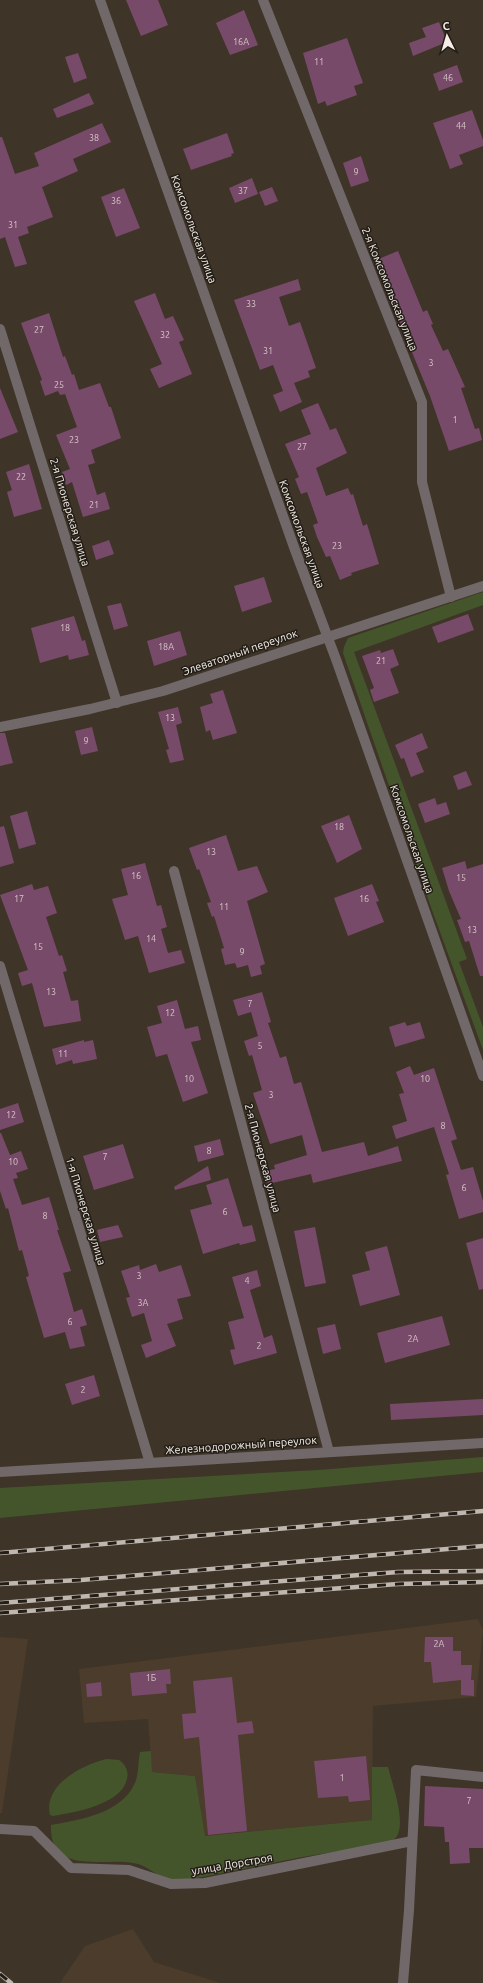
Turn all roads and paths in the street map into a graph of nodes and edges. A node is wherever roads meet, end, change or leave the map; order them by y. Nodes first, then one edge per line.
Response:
1 (100, 0) edge
2 (263, 0) edge
3 (0, 329) edge
4 (483, 586) edge
5 (451, 597) junction
6 (327, 636) junction
7 (117, 703) junction
8 (0, 727) edge
9 (174, 871) dead end
10 (0, 966) edge
11 (483, 1076) edge
12 (483, 1443) edge
13 (329, 1452) junction
14 (150, 1463) junction
15 (0, 1472) edge
16 (483, 1777) edge
17 (0, 1828) edge
18 (412, 1842) junction
19 (403, 1983) edge

1 - 6 street, Комсомольская улица
2 - 5 street, 2-я Комсомольская улица
3 - 7 street, 2-я Пионерская улица
4 - 5 street, Элеваторный переулок
5 - 6 street, Элеваторный переулок
6 - 7 street, Элеваторный переулок
6 - 11 street, Комсомольская улица
7 - 8 street, Элеваторный переулок
9 - 13 street, 2-я Пионерская улица
10 - 14 street, 1-я Пионерская улица
12 - 13 street, Железнодорожный переулок
13 - 14 street, Железнодорожный переулок
14 - 15 street, Железнодорожный переулок
16 - 18 street
17 - 18 street, улица Дорстроя
18 - 19 street

